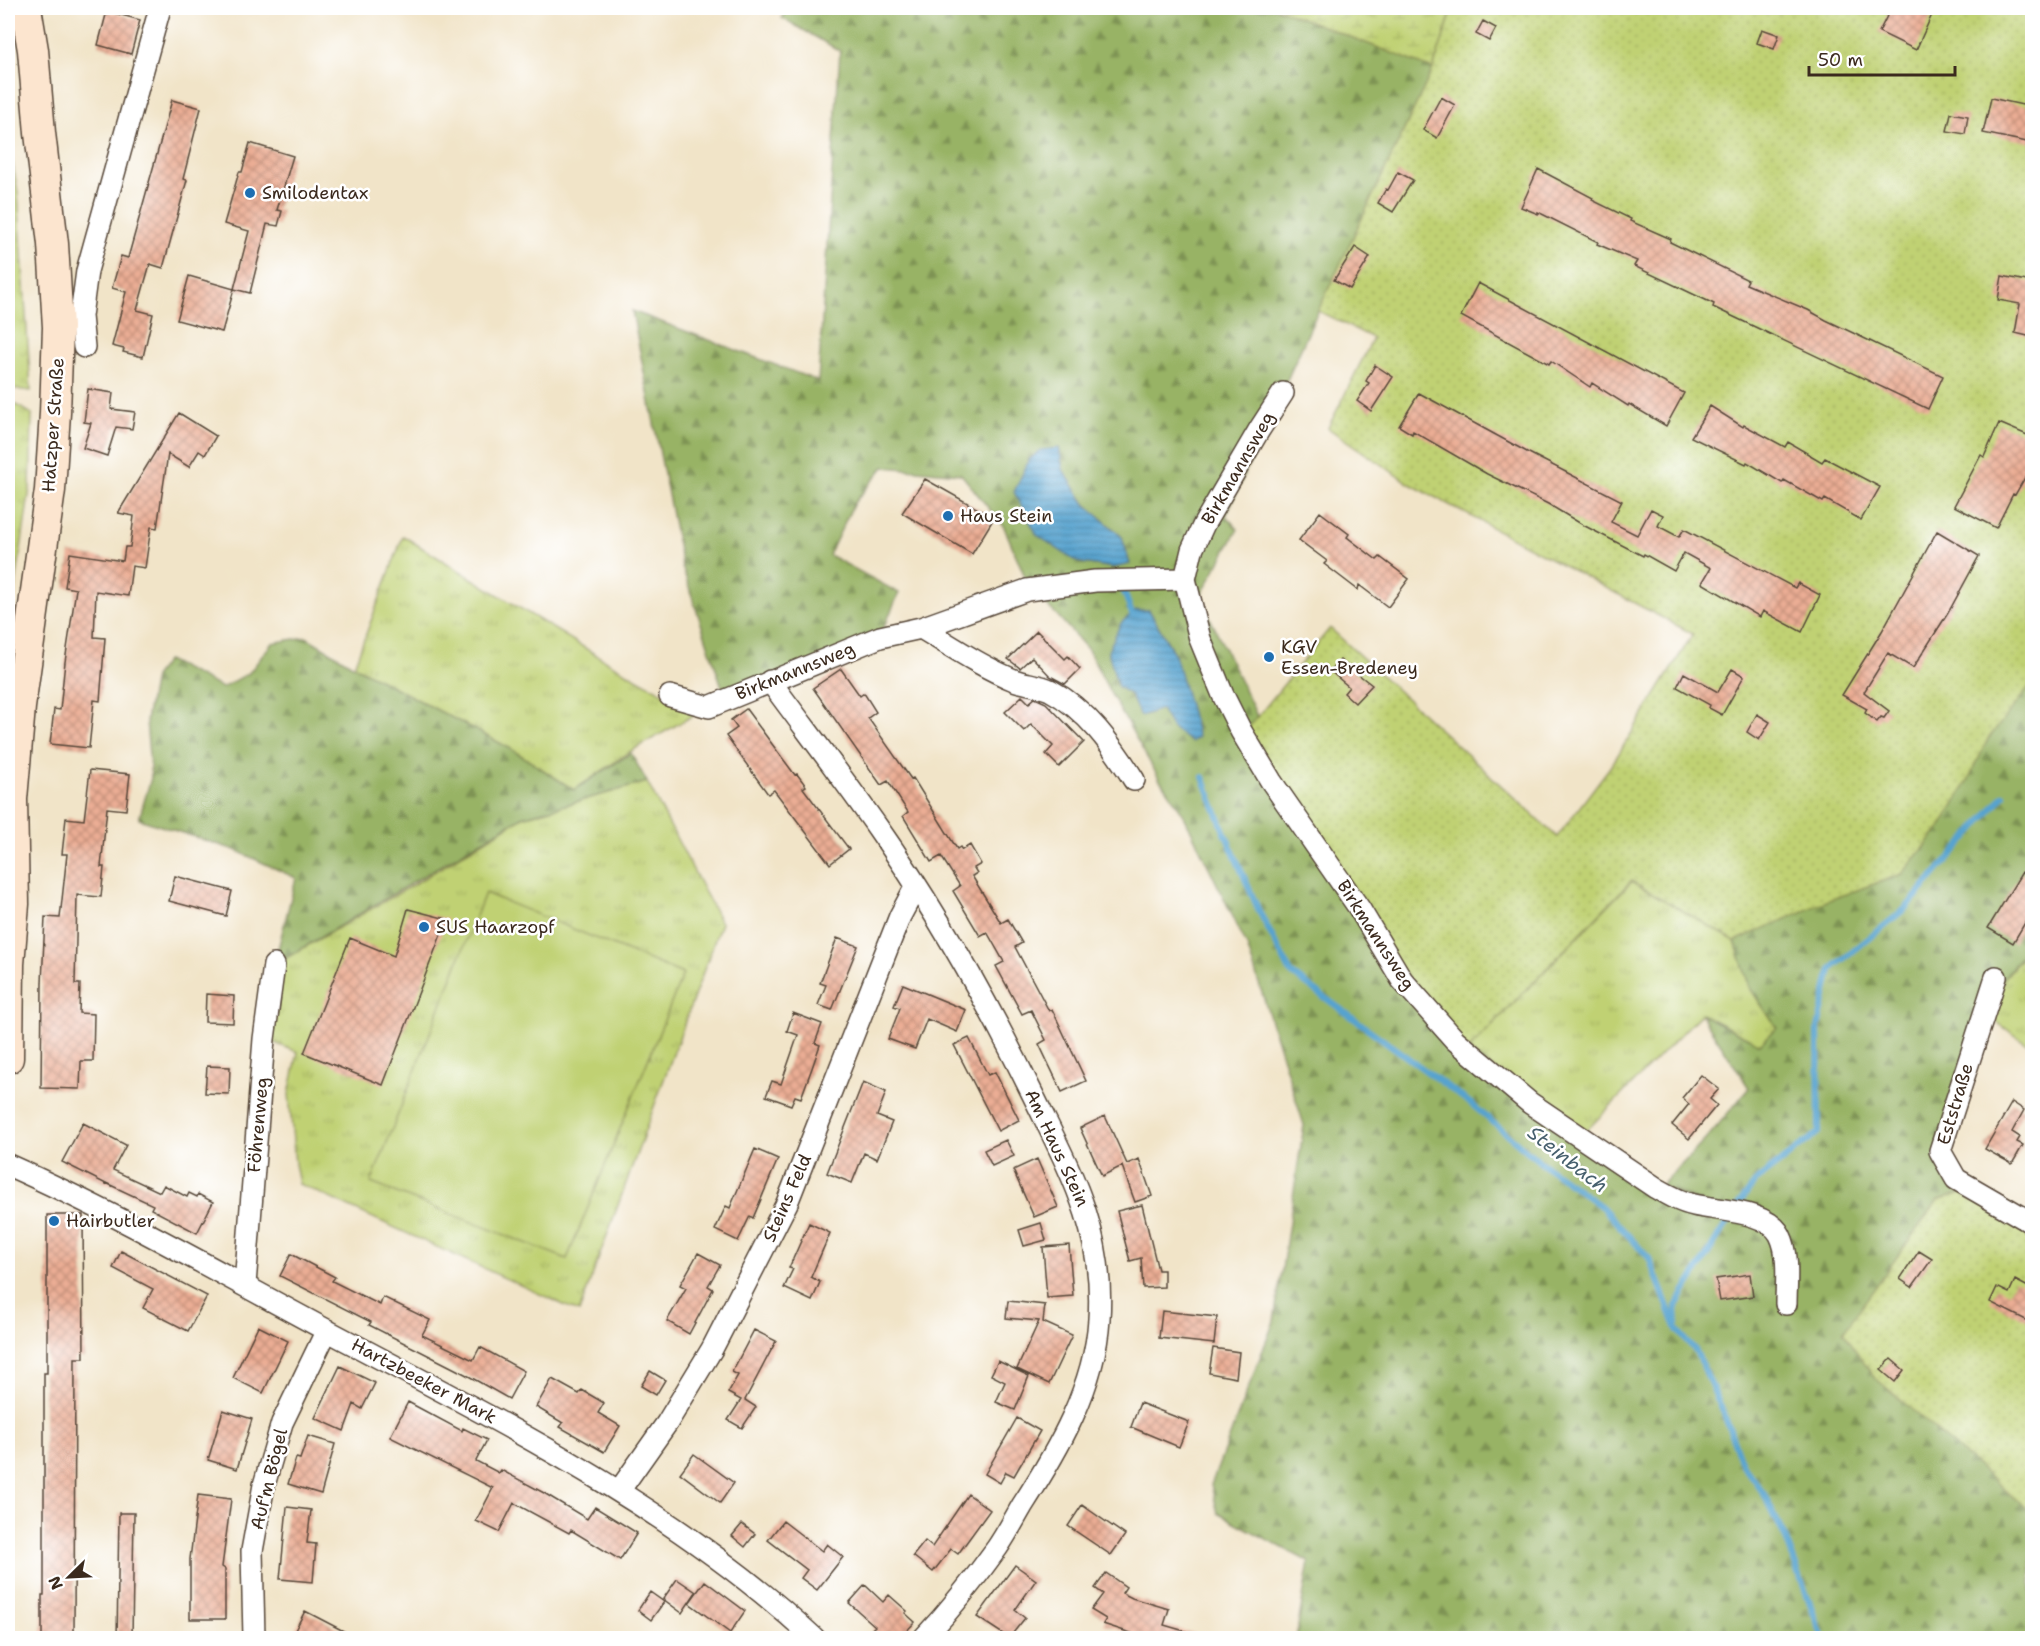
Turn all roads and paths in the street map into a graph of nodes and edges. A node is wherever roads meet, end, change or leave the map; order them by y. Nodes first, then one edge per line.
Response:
1 (26, 8) edge
2 (37, 8) edge
3 (160, 8) edge
4 (33, 50) junction
5 (84, 346) dead end
6 (1282, 393) dead end
7 (1185, 579) junction
8 (921, 628) junction
9 (770, 681) junction
10 (670, 696) dead end
11 (1134, 780) dead end
12 (10, 805) edge
13 (916, 886) junction
14 (274, 965) dead end
15 (1996, 977) dead end
16 (8, 1058) edge
17 (8, 1165) edge
18 (2032, 1223) edge
19 (244, 1285) junction
20 (1786, 1304) dead end
21 (327, 1330) junction
22 (619, 1491) junction
23 (804, 1635) edge
24 (254, 1638) edge
25 (924, 1638) edge

1 - 4 main road, Hatzper Straße
2 - 4 main road, Hatzper Straße
3 - 5 street
4 - 12 main road, Hatzper Straße
6 - 7 street, Birkmannsweg
7 - 8 street, Birkmannsweg
7 - 20 street, Birkmannsweg
8 - 9 street, Birkmannsweg
8 - 11 street
9 - 10 street, Birkmannsweg
9 - 13 street, Am Haus Stein
12 - 16 main road, Hatzper Straße
13 - 22 street, Steins Feld
13 - 25 street, Am Haus Stein
14 - 19 street, Föhrenweg
15 - 18 street, Eststraße
17 - 19 street, Hartzbeeker Mark
19 - 21 street, Hartzbeeker Mark
21 - 22 street, Hartzbeeker Mark
21 - 24 street, Auf'm Bögel
22 - 23 street, Hartzbeeker Mark

